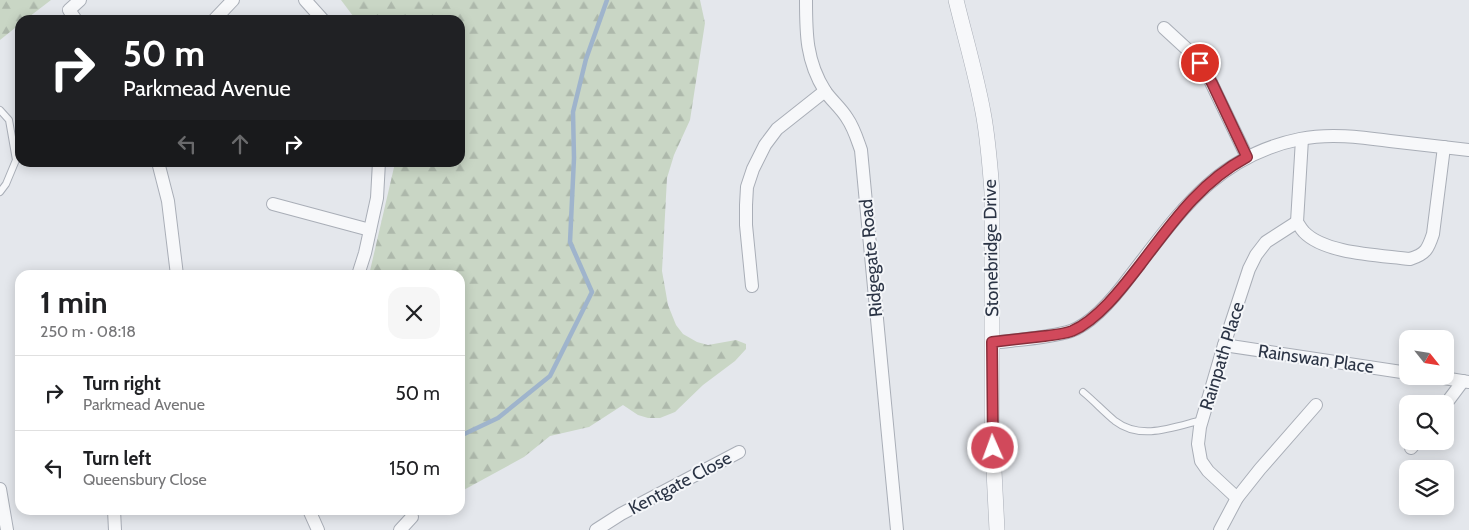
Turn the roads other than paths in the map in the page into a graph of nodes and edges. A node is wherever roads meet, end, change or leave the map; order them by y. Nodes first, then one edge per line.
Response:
1 (80, 0) edge
2 (234, 0) edge
3 (305, 0) edge
4 (806, 0) edge
5 (956, 0) edge
6 (72, 15) edge
7 (219, 15) edge
8 (318, 15) edge
9 (1164, 28) dead end
10 (825, 91) junction
11 (0, 110) edge
12 (1302, 138) junction
13 (1444, 147) junction
14 (1469, 150) edge
15 (15, 154) edge
16 (1247, 157) junction
17 (15, 162) edge
18 (159, 167) edge
19 (379, 167) edge
20 (0, 192) edge
21 (273, 204) dead end
22 (1297, 222) junction
23 (370, 230) junction
24 (176, 270) edge
25 (360, 270) edge
26 (752, 286) dead end
27 (992, 342) junction
28 (1224, 346) junction
29 (1399, 372) edge
30 (1466, 382) edge
31 (1083, 392) dead end
32 (1454, 395) edge
33 (1316, 405) dead end
34 (1202, 420) junction
35 (739, 452) dead end
36 (0, 489) edge
37 (1237, 498) junction
38 (114, 515) edge
39 (311, 515) edge
40 (412, 517) dead end
41 (7, 530) edge
42 (115, 530) edge
43 (318, 530) edge
44 (400, 530) edge
45 (596, 530) edge
46 (898, 530) edge
47 (997, 530) edge
48 (1220, 530) edge

1 - 6 street
2 - 7 street
3 - 8 street
4 - 10 street, Ridgegate Road
5 - 27 street, Stonebridge Drive
9 - 16 street
10 - 26 street
10 - 46 street, Ridgegate Road
11 - 15 lane
12 - 13 street
12 - 16 street
12 - 22 street
13 - 14 street
13 - 22 street
16 - 27 street
17 - 20 lane
18 - 24 street
19 - 23 street
21 - 23 street
22 - 28 street, Rainpath Place
23 - 25 street
27 - 47 street, Stonebridge Drive
28 - 29 street, Rainswan Place
28 - 34 street, Rainpath Place
30 - 32 street
31 - 34 lane
33 - 37 street
34 - 37 street, Rainpath Place
35 - 45 street, Kentgate Close
36 - 41 street
37 - 48 street
38 - 42 street
39 - 43 street
40 - 44 street

